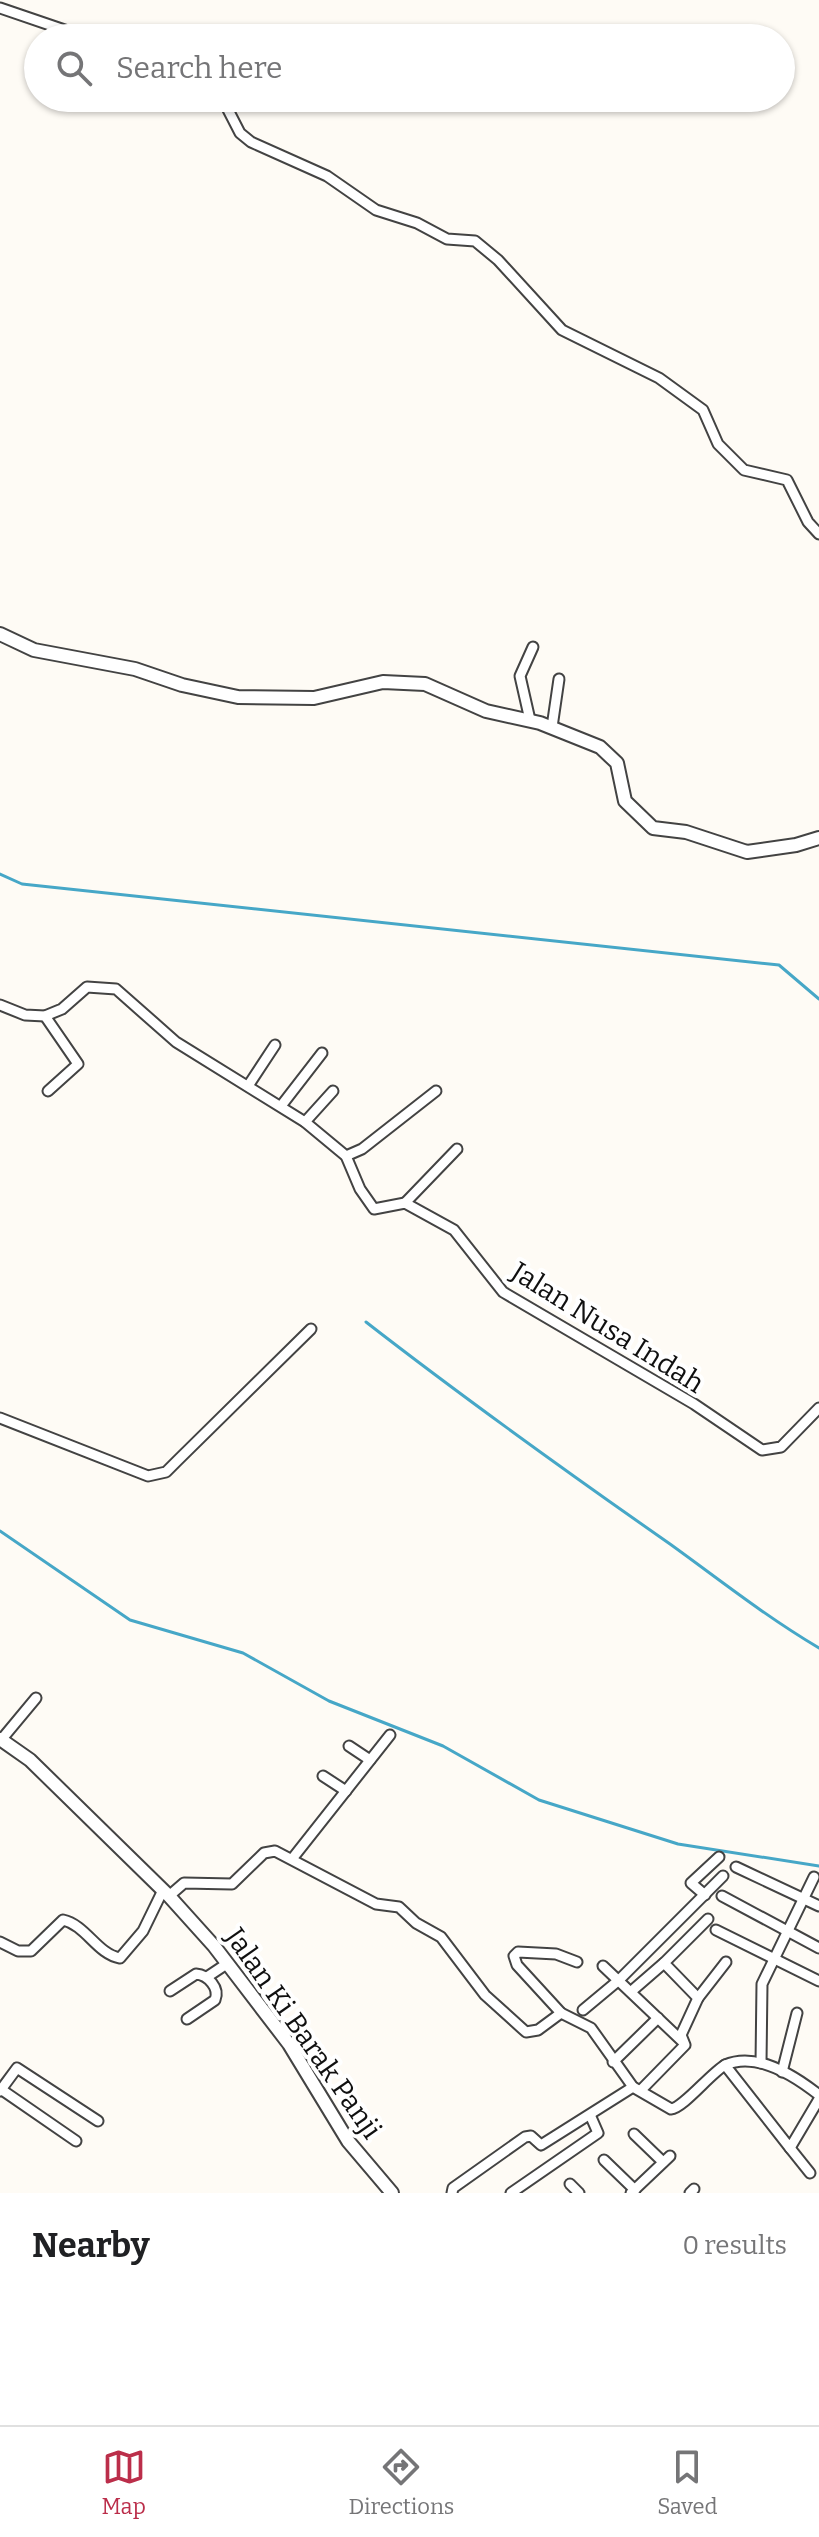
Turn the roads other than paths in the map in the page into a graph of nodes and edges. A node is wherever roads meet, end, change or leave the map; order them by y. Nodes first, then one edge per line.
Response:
1 (0, 8) edge
2 (47, 24) edge
3 (229, 112) edge
4 (819, 534) edge
5 (0, 634) edge
6 (533, 647) dead end
7 (559, 679) dead end
8 (530, 720) junction
9 (552, 727) junction
10 (819, 838) edge
11 (0, 1005) edge
12 (45, 1016) junction
13 (275, 1045) dead end
14 (322, 1053) dead end
15 (248, 1086) junction
16 (48, 1091) dead end
17 (333, 1091) dead end
18 (436, 1091) dead end
19 (281, 1106) junction
20 (305, 1122) junction
21 (457, 1149) dead end
22 (346, 1156) junction
23 (405, 1203) junction
24 (311, 1329) dead end
25 (819, 1408) edge
26 (0, 1418) edge
27 (36, 1698) dead end
28 (390, 1735) dead end
29 (0, 1740) edge
30 (349, 1746) dead end
31 (370, 1760) junction
32 (323, 1776) dead end
33 (346, 1791) junction
34 (719, 1857) dead end
35 (292, 1859) junction
36 (736, 1867) dead end
37 (723, 1876) dead end
38 (814, 1877) dead end
39 (166, 1893) junction
40 (705, 1895) junction
41 (722, 1896) dead end
42 (803, 1898) junction
43 (819, 1906) edge
44 (708, 1919) dead end
45 (716, 1930) dead end
46 (788, 1930) junction
47 (0, 1942) edge
48 (819, 1948) edge
49 (772, 1960) junction
50 (577, 1962) dead end
51 (726, 1962) dead end
52 (228, 1963) junction
53 (664, 1963) junction
54 (603, 1966) dead end
55 (207, 1977) junction
56 (619, 1980) junction
57 (819, 1981) edge
58 (634, 1989) dead end
59 (170, 1991) dead end
60 (698, 1998) junction
61 (583, 2010) dead end
62 (561, 2013) junction
63 (797, 2013) dead end
64 (658, 2018) junction
65 (187, 2019) dead end
66 (685, 2045) junction
67 (613, 2062) junction
68 (761, 2063) junction
69 (725, 2065) junction
70 (782, 2072) junction
71 (819, 2079) edge
72 (637, 2088) junction
73 (1, 2091) edge
74 (816, 2095) edge
75 (591, 2117) junction
76 (98, 2121) dead end
77 (634, 2134) dead end
78 (76, 2141) dead end
79 (790, 2148) junction
80 (604, 2160) dead end
81 (810, 2173) dead end
82 (570, 2184) dead end
83 (633, 2192) edge
84 (392, 2193) edge
85 (452, 2193) edge
86 (511, 2193) edge
87 (579, 2193) edge

1 - 2 street
3 - 4 street
5 - 8 street
6 - 8 street
7 - 9 street
8 - 9 street
9 - 10 street
11 - 12 street
12 - 15 street, Jalan Nusa Indah
12 - 16 street
13 - 15 street
14 - 19 street
15 - 19 street, Jalan Nusa Indah
17 - 20 street
18 - 22 street
19 - 20 street, Jalan Nusa Indah
20 - 22 street, Jalan Nusa Indah
21 - 23 street
22 - 23 street, Jalan Nusa Indah
23 - 25 street, Jalan Nusa Indah
24 - 26 street
27 - 29 street
28 - 31 street
29 - 39 street, Jalan Ki Barak Panji
30 - 31 street
31 - 33 street
32 - 33 street
33 - 35 street
34 - 40 street
35 - 39 street
35 - 62 street
36 - 42 street
37 - 40 street
38 - 42 street
39 - 47 street
39 - 52 street, Jalan Ki Barak Panji
40 - 56 street
41 - 46 street
42 - 43 street
42 - 46 street
44 - 53 street
45 - 49 street
46 - 48 street
46 - 49 street
49 - 57 street
49 - 68 street
50 - 62 street
51 - 60 street
52 - 55 street
52 - 84 street, Jalan Ki Barak Panji
53 - 58 street
53 - 60 street
54 - 56 street
55 - 59 street
55 - 65 street
56 - 61 street
56 - 64 street
60 - 66 street
62 - 67 street
63 - 70 street
64 - 66 street
64 - 67 street
66 - 72 street
67 - 72 street
68 - 69 street
68 - 70 street
69 - 72 street
69 - 79 street
70 - 74 street
71 - 74 street
72 - 75 street
73 - 76 street
73 - 78 street
74 - 79 street
75 - 85 street
75 - 86 street
77 - 83 street
79 - 81 street
80 - 83 street
82 - 87 street

